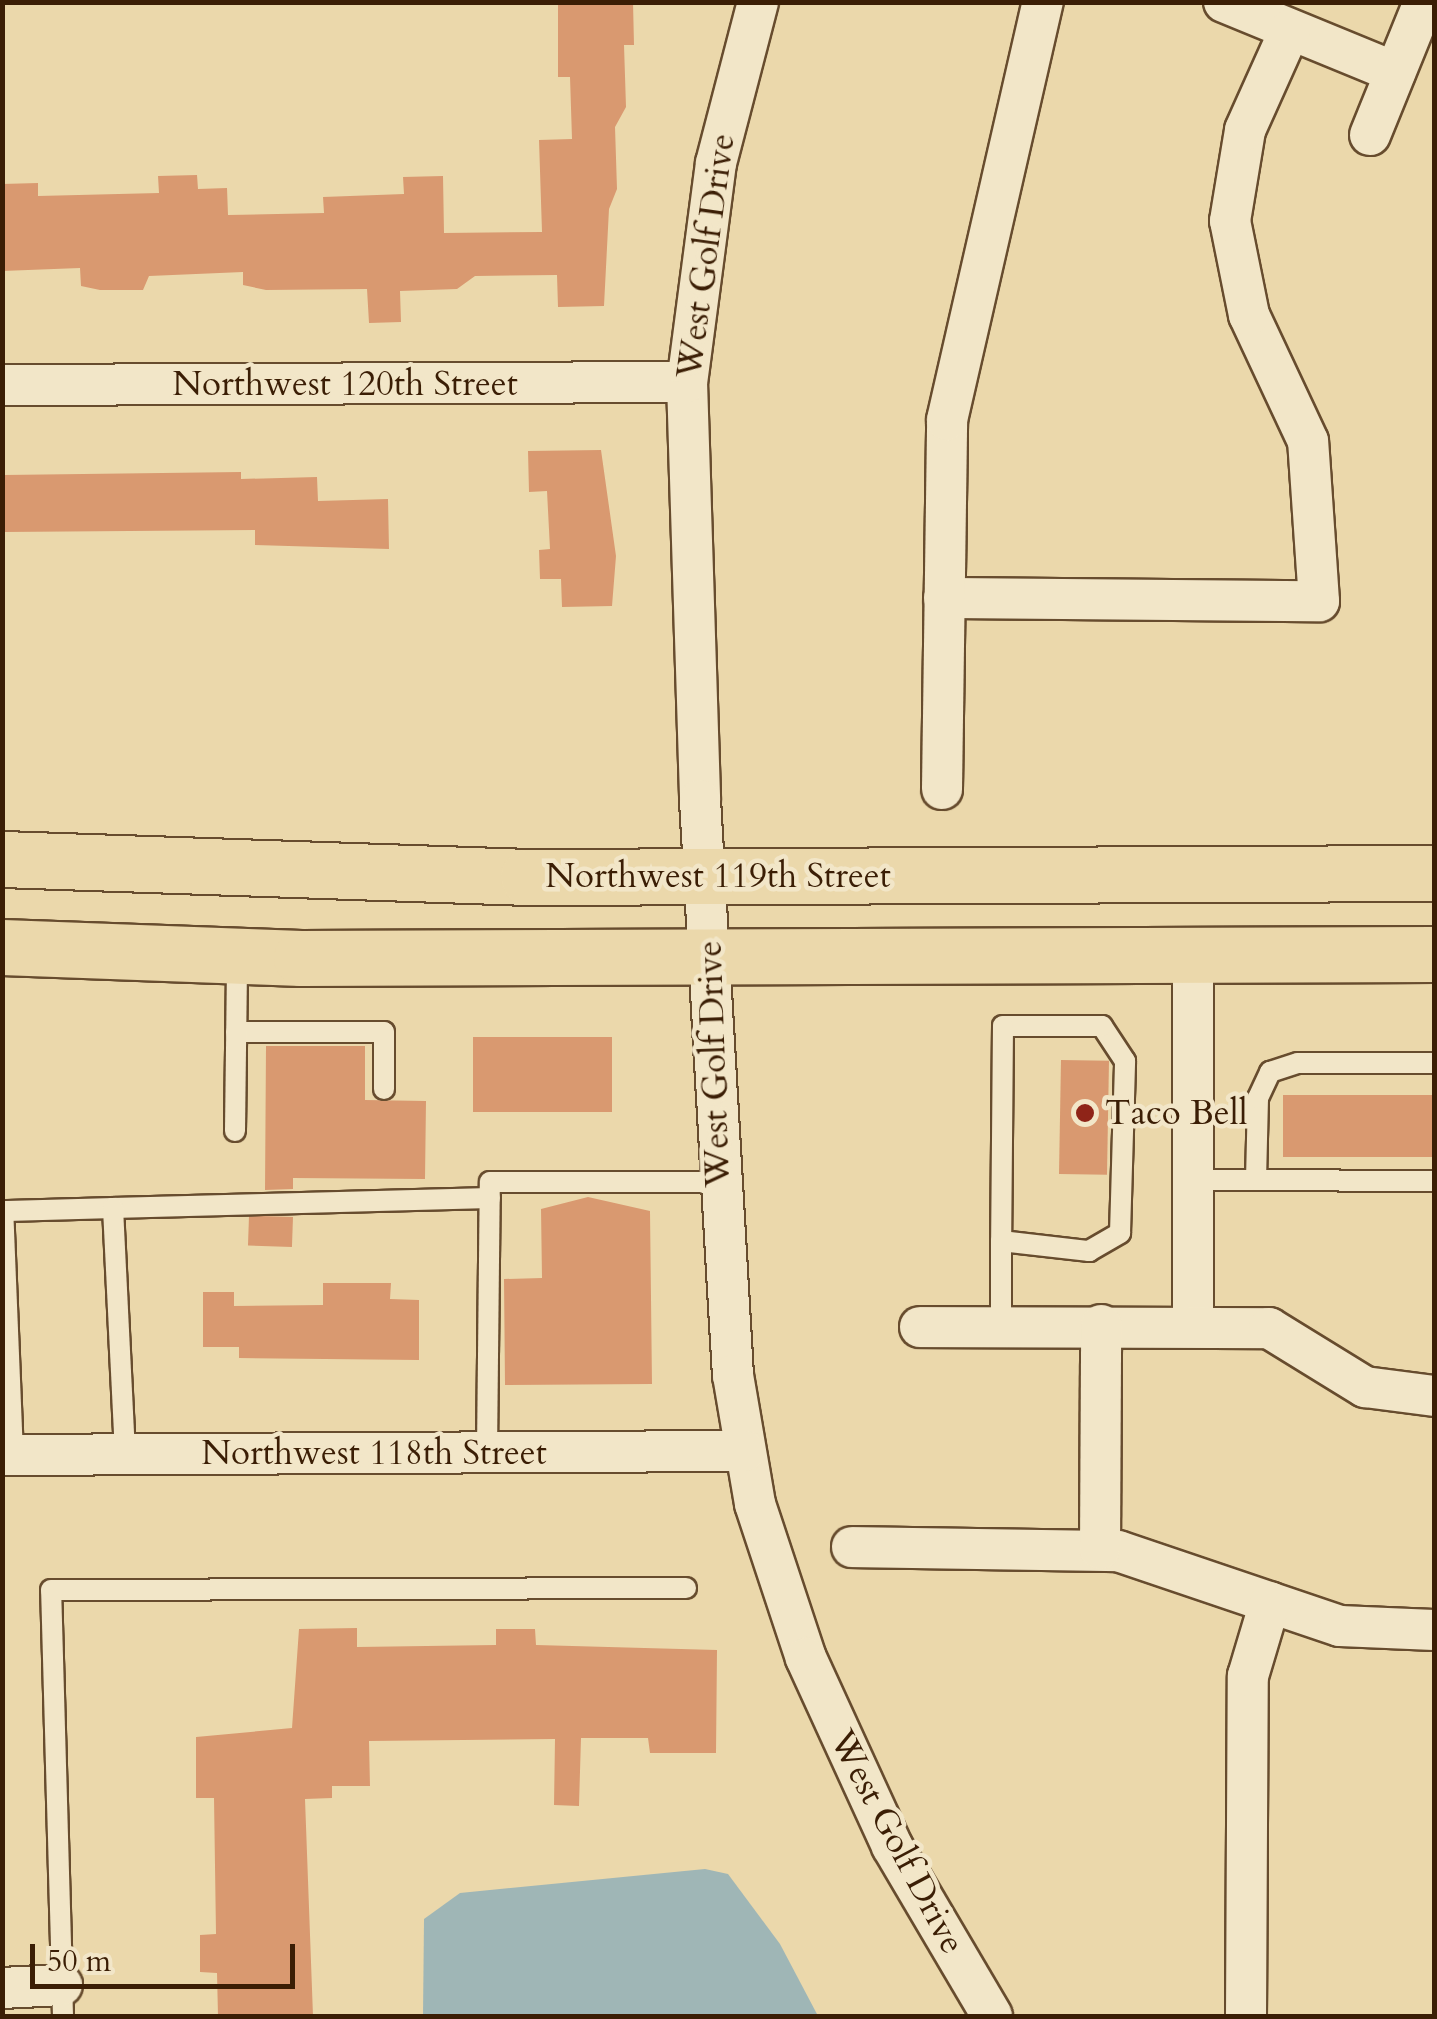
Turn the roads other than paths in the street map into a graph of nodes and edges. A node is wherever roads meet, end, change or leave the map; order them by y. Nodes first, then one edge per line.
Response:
1 (758, 2) edge
2 (1043, 2) edge
3 (1224, 2) edge
4 (1424, 2) edge
5 (1290, 30) junction
6 (1395, 72) junction
7 (1370, 136) dead end
8 (687, 382) junction
9 (2, 385) edge
10 (944, 598) junction
11 (942, 789) dead end
12 (2, 859) edge
13 (1434, 874) edge
14 (704, 876) junction
15 (2, 947) edge
16 (1434, 954) edge
17 (1192, 956) junction
18 (238, 958) junction
19 (710, 958) junction
20 (236, 1032) junction
21 (1434, 1063) edge
22 (384, 1089) dead end
23 (235, 1131) dead end
24 (1192, 1180) junction
25 (1256, 1180) junction
26 (718, 1182) junction
27 (1434, 1182) edge
28 (490, 1198) junction
29 (113, 1208) junction
30 (1000, 1242) junction
31 (1102, 1325) junction
32 (1192, 1325) junction
33 (1001, 1326) junction
34 (920, 1327) dead end
35 (1434, 1396) edge
36 (744, 1451) junction
37 (487, 1452) junction
38 (125, 1454) junction
39 (8, 1455) edge
40 (852, 1547) dead end
41 (1100, 1549) junction
42 (686, 1588) dead end
43 (1270, 1602) junction
44 (1434, 1630) edge
45 (2, 1988) edge
46 (62, 2001) edge
47 (992, 2016) edge
48 (1246, 2016) edge

1 - 8 street, West Golf Drive
2 - 10 street
3 - 5 street
4 - 6 street
5 - 6 street
5 - 10 street
6 - 7 street
8 - 9 street, Northwest 120th Street
8 - 14 street, West Golf Drive
10 - 11 street
12 - 14 highway, Northwest 119th Street
13 - 14 highway, Northwest 119th Street
14 - 19 street, West Golf Drive
15 - 18 highway
16 - 17 highway
17 - 19 highway
17 - 24 street
18 - 19 highway
18 - 20 lane
19 - 26 street, West Golf Drive
20 - 22 lane
20 - 23 lane
21 - 25 lane
24 - 25 lane
24 - 32 street
25 - 27 lane
26 - 28 lane
26 - 36 street, West Golf Drive
28 - 29 lane
28 - 37 lane
29 - 38 lane
29 - 39 lane
30 - 30 lane
30 - 33 lane
31 - 32 street
31 - 33 street
31 - 41 street
32 - 35 street
33 - 34 street
36 - 37 street, Northwest 118th Street
36 - 47 street, West Golf Drive
37 - 38 street, Northwest 118th Street
38 - 39 street, Northwest 118th Street
40 - 41 street
41 - 43 street
42 - 46 lane
43 - 44 street
43 - 48 street
45 - 46 street

